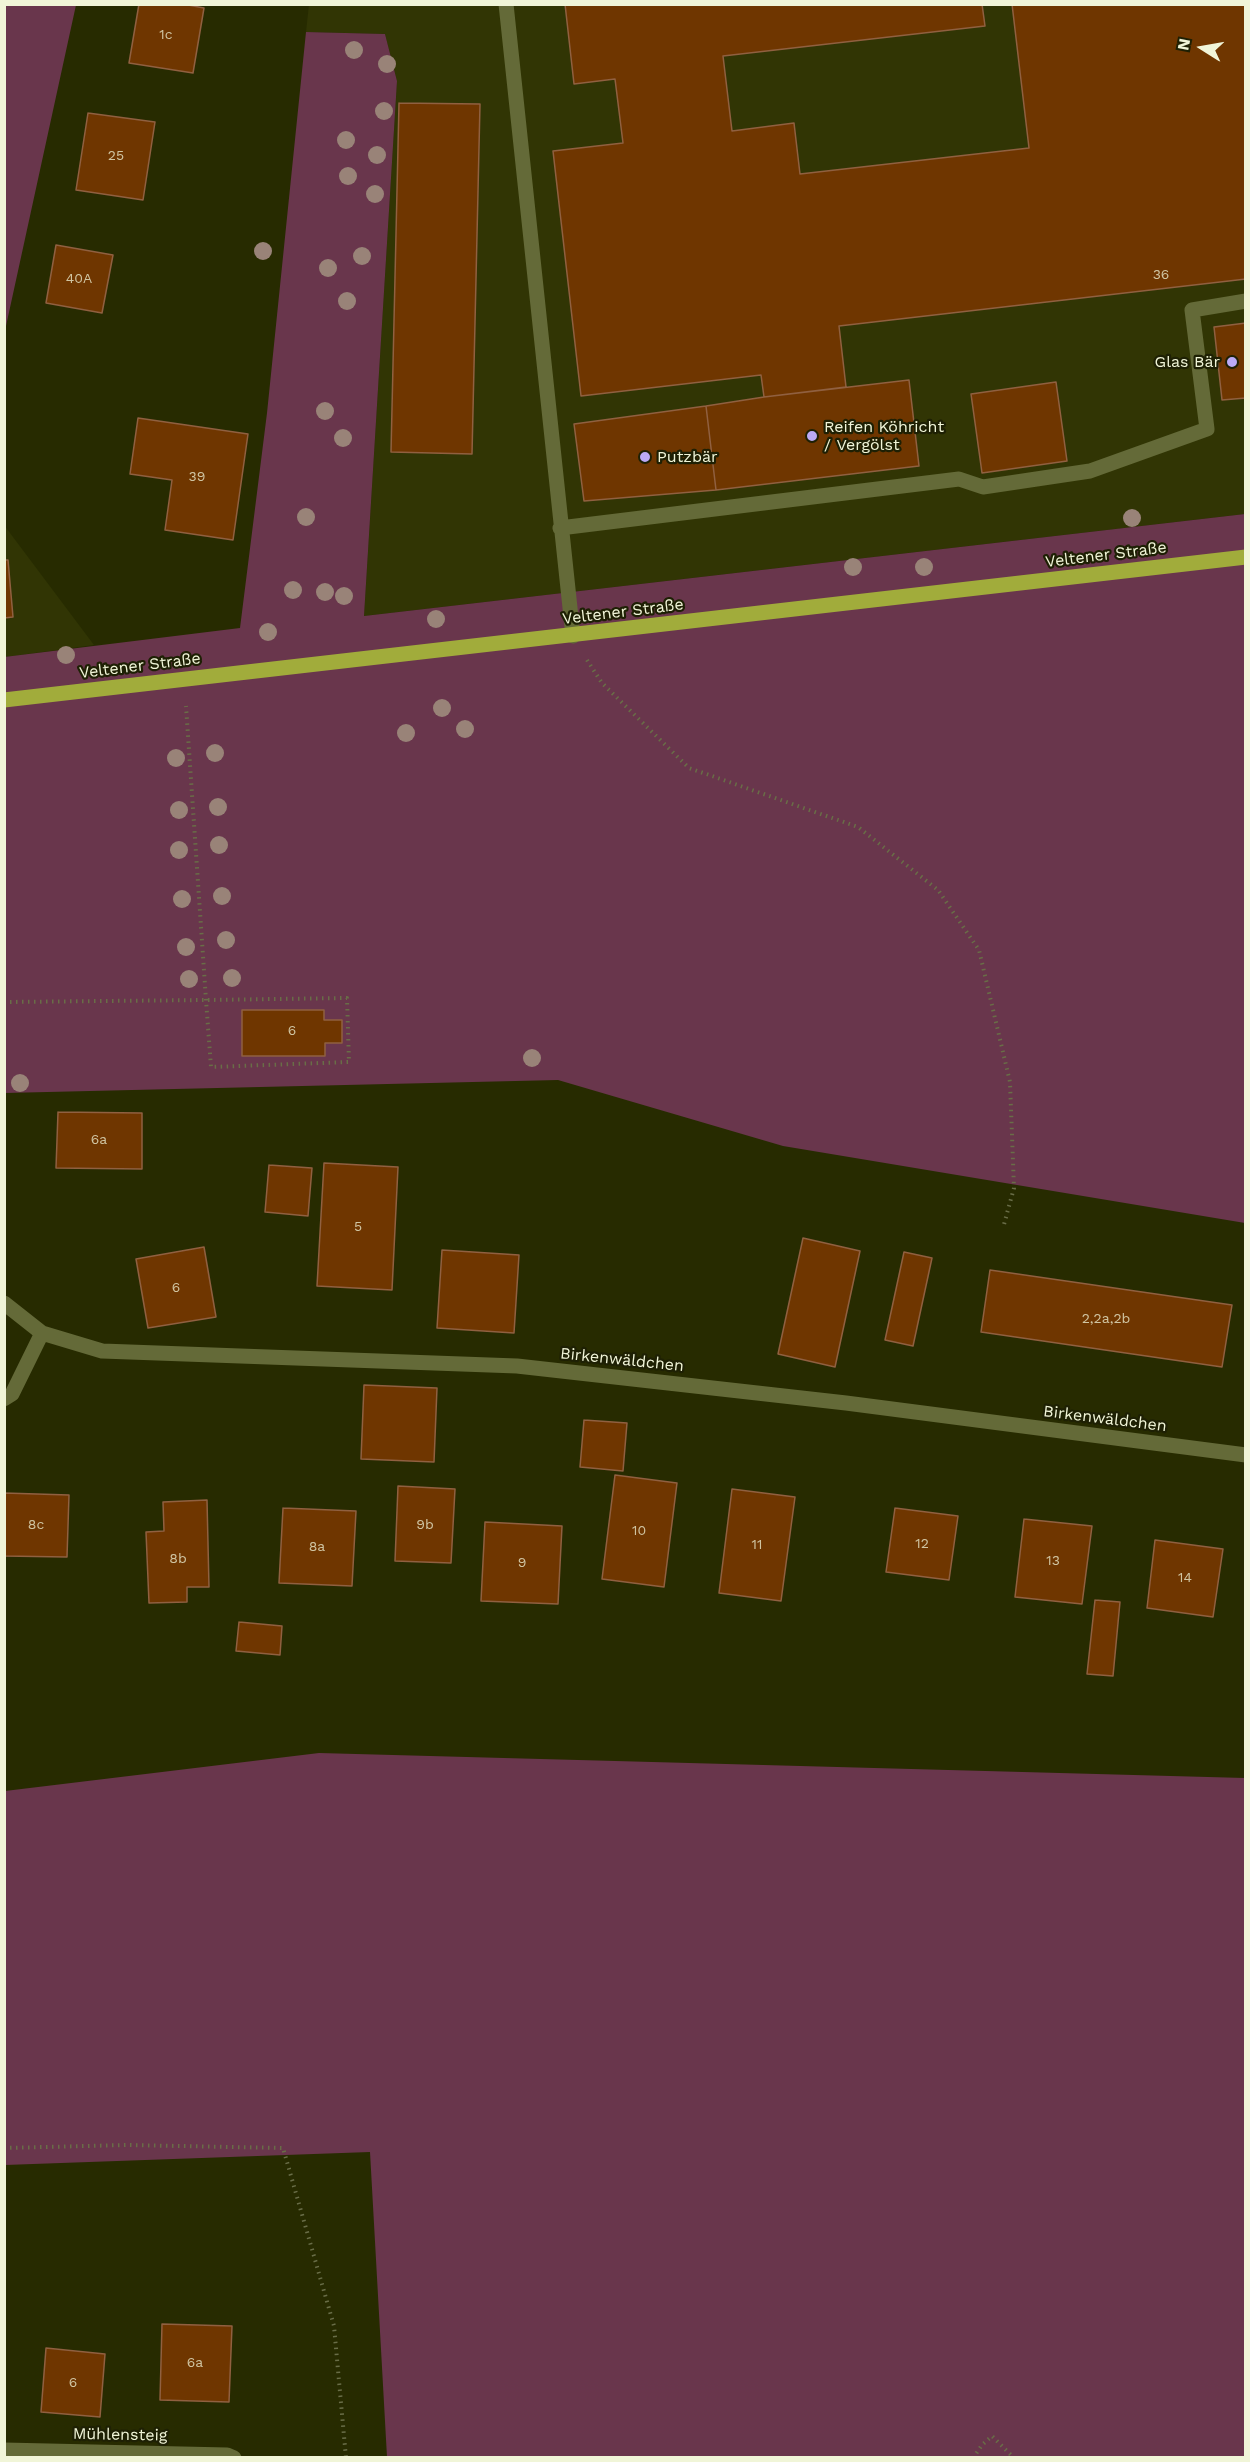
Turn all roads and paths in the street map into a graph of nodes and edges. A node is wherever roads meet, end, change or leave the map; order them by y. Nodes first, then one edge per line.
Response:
1 (506, 4) edge
2 (1245, 301) edge
3 (560, 528) junction
4 (1245, 557) edge
5 (573, 636) junction
6 (184, 678) junction
7 (4, 700) edge
8 (206, 1000) junction
9 (4, 1002) edge
10 (1004, 1228) dead end
11 (4, 1303) edge
12 (42, 1333) junction
13 (4, 1399) edge
14 (1245, 1455) edge
15 (4, 2148) edge
16 (4, 2451) edge
17 (70, 2455) edge
18 (234, 2457) edge
19 (345, 2457) edge
20 (973, 2457) edge
21 (1014, 2457) edge

1 - 3 street
2 - 3 street
3 - 5 street
4 - 5 main road, Veltener Straße
5 - 6 main road, Veltener Straße
5 - 10 path
6 - 7 main road, Veltener Straße
6 - 8 path
8 - 8 path
8 - 9 path
11 - 12 street, Birkenwäldchen
12 - 13 street
12 - 14 street, Birkenwäldchen
15 - 19 path
16 - 17 street, Mühlensteig
17 - 18 street, Mühlensteig
20 - 21 path

